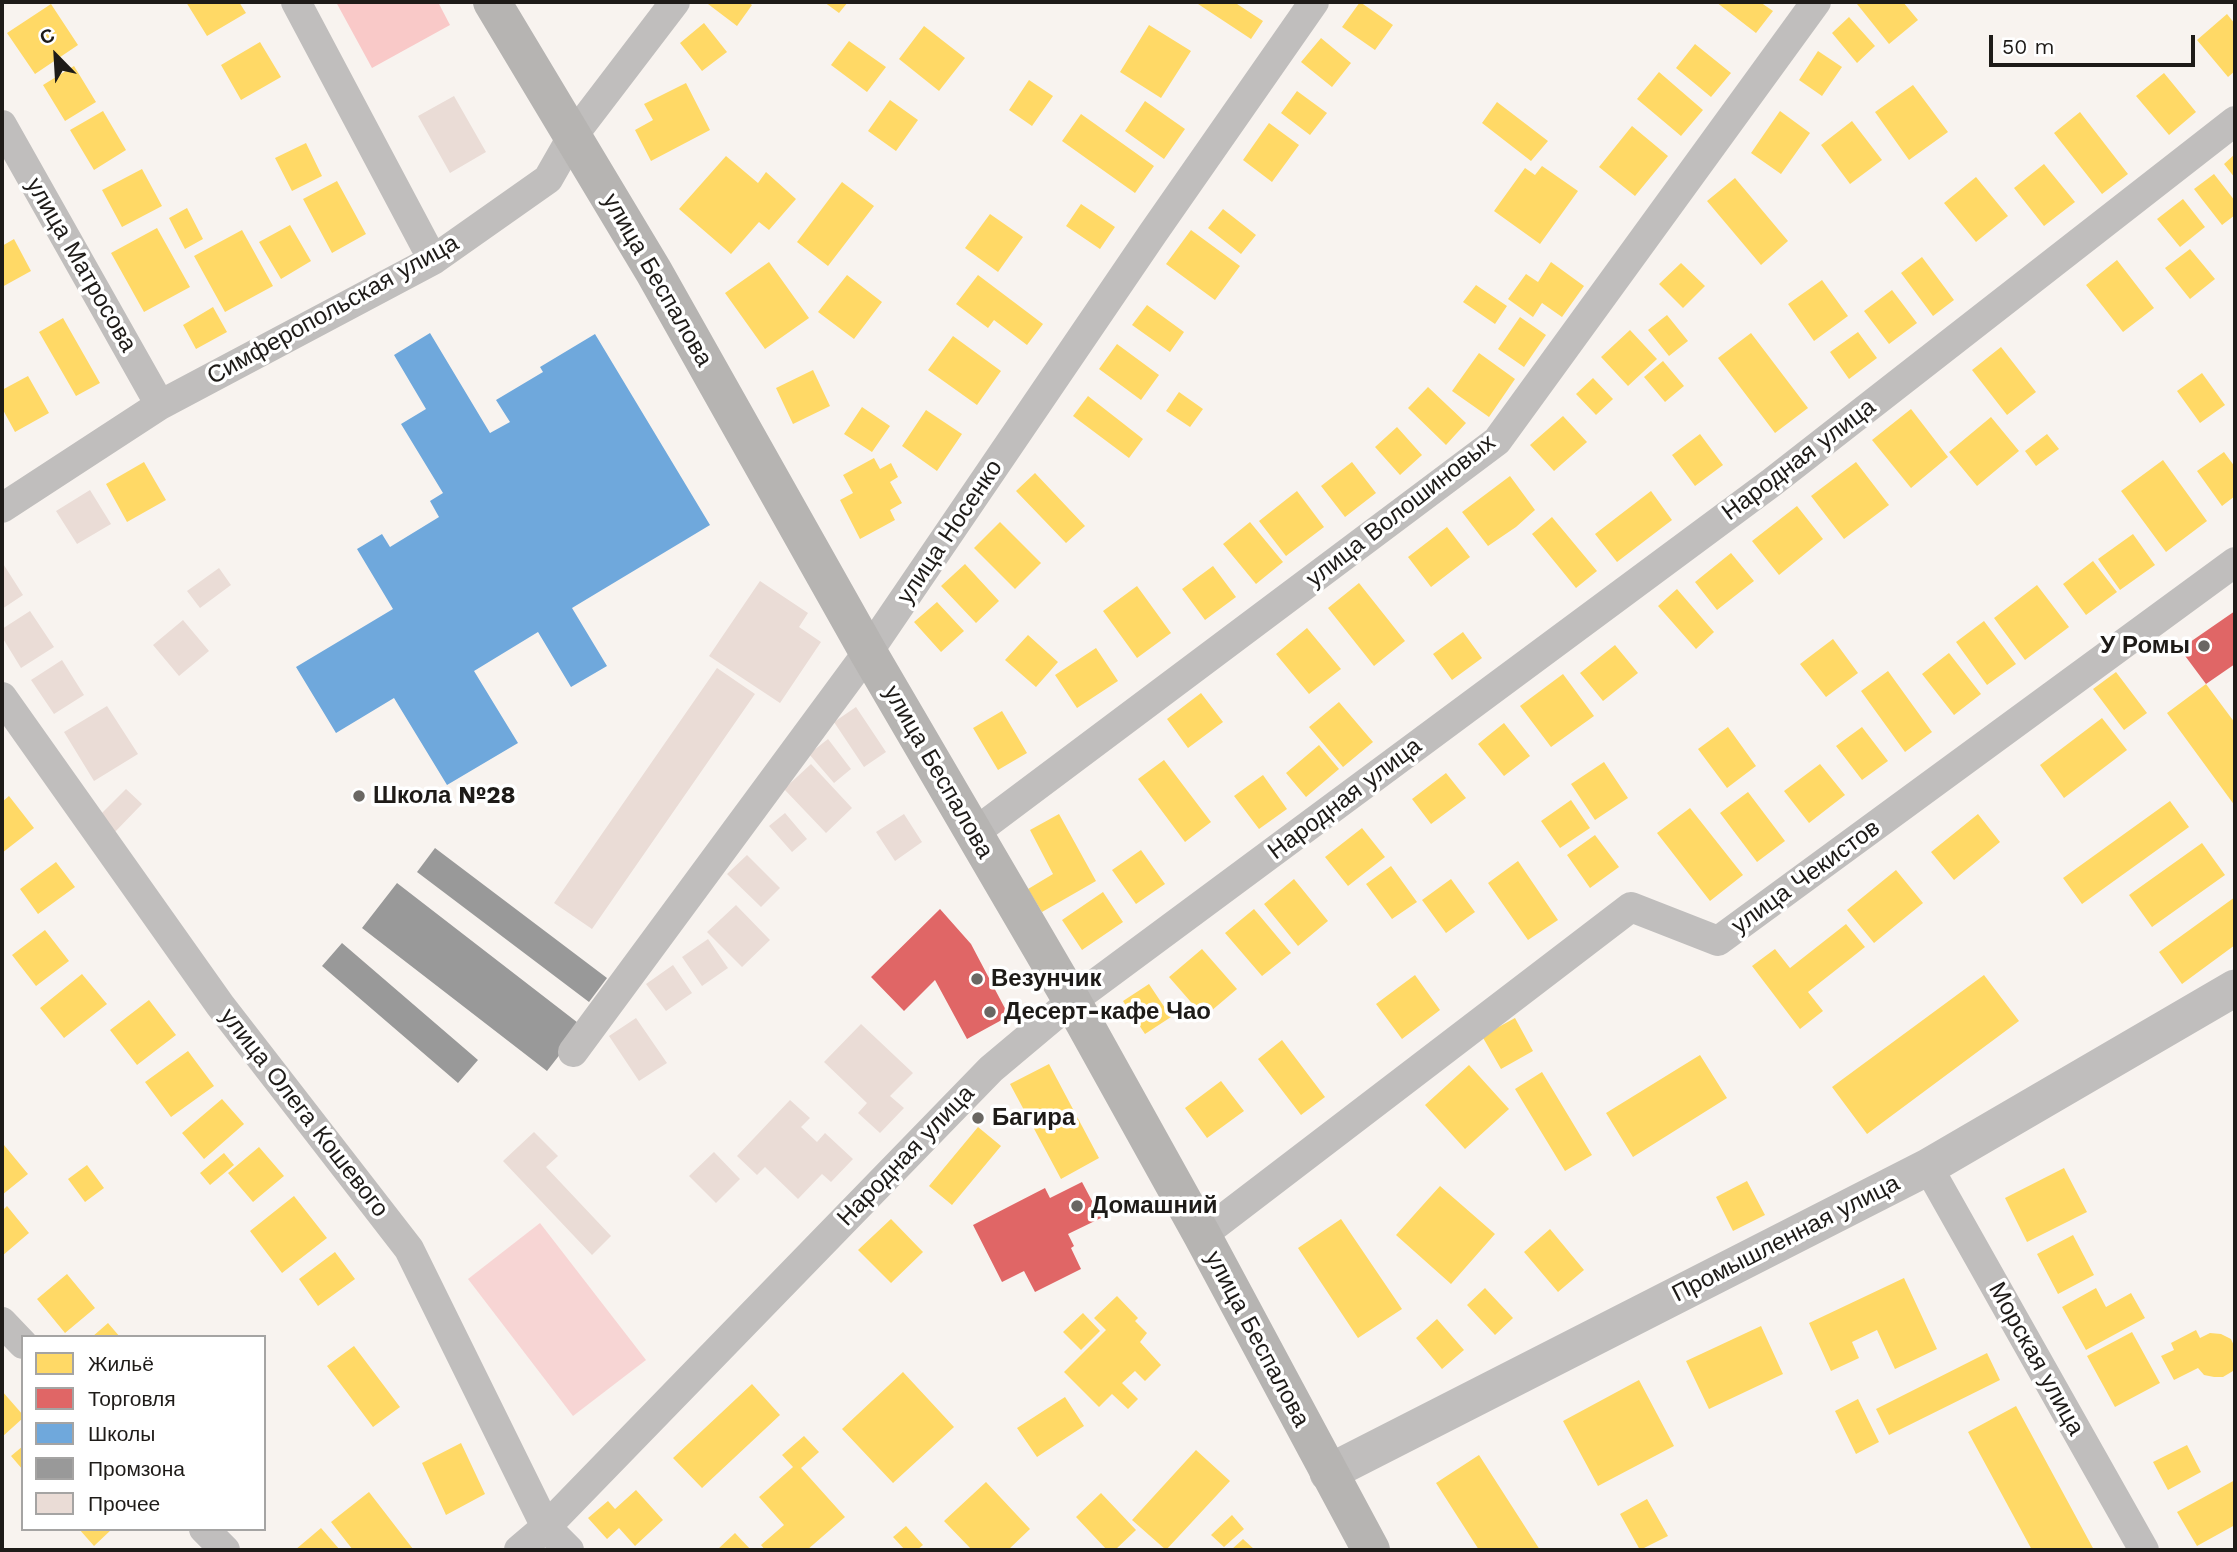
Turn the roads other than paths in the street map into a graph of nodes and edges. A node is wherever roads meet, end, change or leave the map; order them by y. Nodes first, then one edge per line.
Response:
1 (296, 2) edge
2 (492, 2) edge
3 (675, 2) edge
4 (1314, 2) edge
5 (1816, 2) edge
6 (2235, 121) edge
7 (2, 125) edge
8 (572, 137) junction
9 (433, 260) junction
10 (160, 405) junction
11 (2, 508) edge
12 (2235, 562) edge
13 (868, 652) junction
14 (2, 697) edge
15 (974, 834) junction
16 (2235, 988) edge
17 (1072, 1001) junction
18 (573, 1052) dead end
19 (1928, 1167) junction
20 (1202, 1235) junction
21 (2, 1322) edge
22 (21, 1342) edge
23 (1328, 1473) junction
24 (545, 1527) junction
25 (206, 1531) edge
26 (225, 1550) edge
27 (519, 1550) edge
28 (569, 1550) edge
29 (1371, 1550) edge
30 (2144, 1550) edge

1 - 9 street
2 - 8 main road, улица Беспалова
3 - 8 street, Симферопольская улица
4 - 13 street, улица Носенко
5 - 15 street, улица Волошиновых
6 - 17 street, Народная улица
7 - 10 street, улица Матросова
8 - 9 street, Симферопольская улица
8 - 13 main road, улица Беспалова
9 - 10 street, Симферопольская улица
10 - 11 street, Симферопольская улица
12 - 20 street, улица Чекистов
13 - 15 main road, улица Беспалова
13 - 18 street, улица Носенко
14 - 24 street, улица Олега Кошевого
15 - 17 main road, улица Беспалова
16 - 19 street, Промышленная улица
17 - 20 main road, улица Беспалова
17 - 24 street, Народная улица
19 - 23 street, Промышленная улица
19 - 30 street, Морская улица
20 - 23 main road, улица Беспалова
21 - 22 street
23 - 29 main road, улица Беспалова
24 - 27 street, Народная улица
24 - 28 street, улица Олега Кошевого
25 - 26 street

